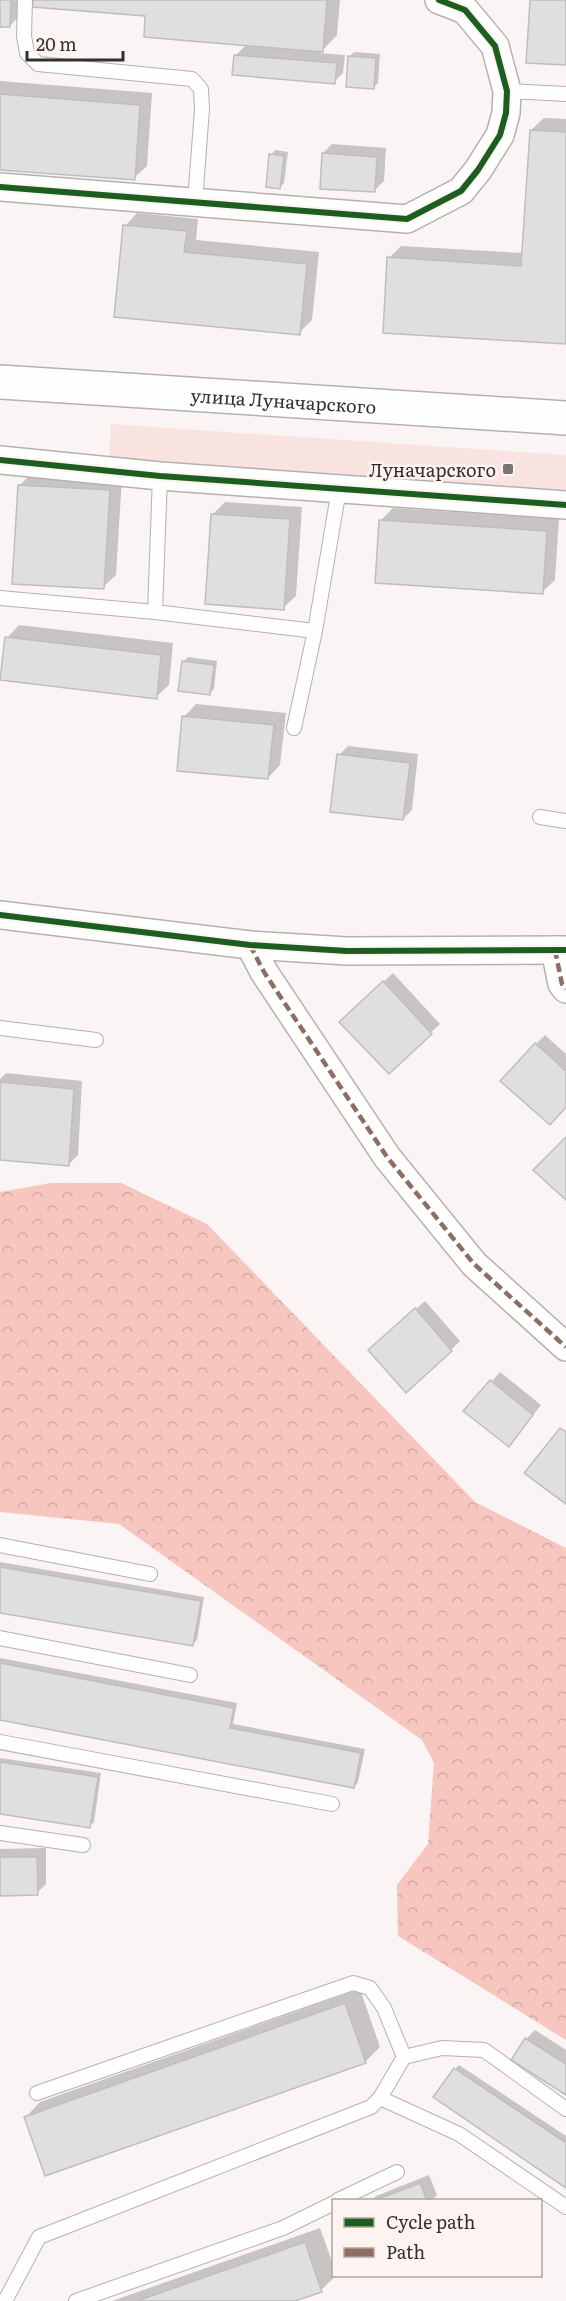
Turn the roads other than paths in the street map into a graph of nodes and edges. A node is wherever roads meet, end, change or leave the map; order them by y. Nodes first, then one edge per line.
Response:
1 (26, 0) edge
2 (439, 0) edge
3 (507, 91) junction
4 (566, 94) edge
5 (0, 187) edge
6 (195, 202) junction
7 (0, 382) edge
8 (566, 418) edge
9 (0, 460) edge
10 (160, 476) junction
11 (339, 489) junction
12 (566, 504) edge
13 (0, 598) edge
14 (154, 612) junction
15 (315, 631) junction
16 (294, 728) dead end
17 (540, 816) dead end
18 (566, 821) edge
19 (0, 915) edge
20 (250, 945) junction
21 (560, 950) edge
22 (566, 988) edge
23 (0, 1028) edge
24 (96, 1040) dead end
25 (566, 1347) edge
26 (0, 1545) edge
27 (150, 1574) dead end
28 (0, 1638) edge
29 (190, 1675) dead end
30 (0, 1742) edge
31 (332, 1804) dead end
32 (0, 1833) edge
33 (83, 1845) dead end
34 (405, 2057) junction
35 (37, 2094) dead end
36 (380, 2098) junction
37 (566, 2109) edge
38 (397, 2172) dead end
39 (340, 2199) edge
40 (332, 2204) edge
41 (566, 2207) edge
42 (5, 2301) edge
43 (76, 2301) edge

1 - 6 lane
2 - 3 street
3 - 4 lane
3 - 6 street
5 - 6 street
7 - 8 main road, улица Луначарского
9 - 10 street
10 - 11 street
10 - 14 lane
11 - 12 street
11 - 15 lane
13 - 14 lane
14 - 15 lane
15 - 16 lane
17 - 18 lane
19 - 20 street
20 - 21 street
20 - 25 street
21 - 22 street
23 - 24 lane
26 - 27 lane
28 - 29 lane
30 - 31 lane
32 - 33 lane
34 - 35 lane
34 - 36 lane
34 - 37 lane
36 - 41 lane
36 - 42 lane
38 - 39 lane
40 - 43 lane

